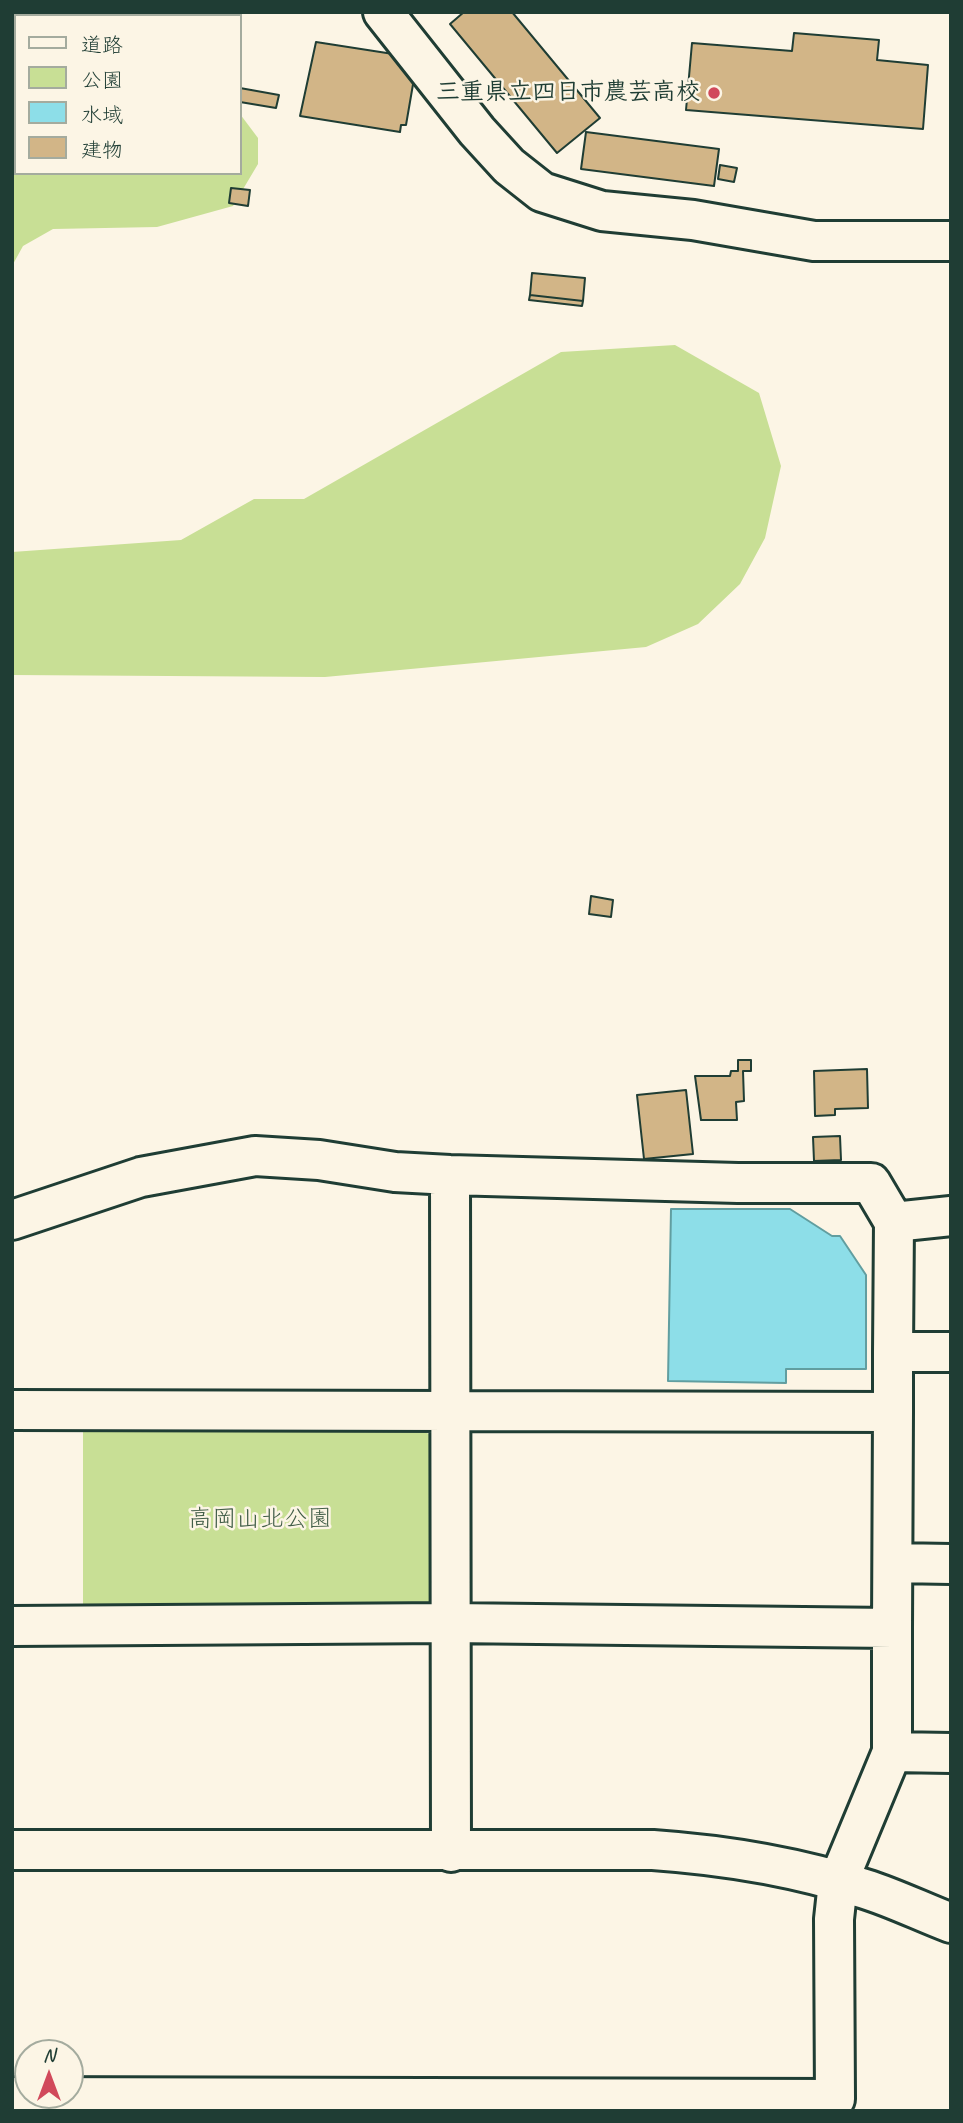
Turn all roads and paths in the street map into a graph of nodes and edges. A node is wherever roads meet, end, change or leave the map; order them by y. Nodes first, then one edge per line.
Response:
1 (383, 12) edge
2 (951, 241) edge
3 (450, 1175) junction
4 (951, 1216) edge
5 (12, 1220) edge
6 (894, 1222) junction
7 (893, 1352) junction
8 (951, 1352) edge
9 (12, 1410) edge
10 (450, 1412) junction
11 (893, 1412) junction
12 (894, 1563) junction
13 (951, 1563) edge
14 (449, 1623) junction
15 (12, 1626) edge
16 (892, 1628) junction
17 (892, 1752) junction
18 (951, 1753) edge
19 (12, 1850) edge
20 (451, 1852) junction
21 (838, 1882) junction
22 (951, 1923) edge
23 (84, 2102) edge

1 - 2 street
3 - 5 street
3 - 6 street
3 - 10 street
4 - 6 street
6 - 7 street
7 - 8 street
7 - 11 street
9 - 10 street
10 - 11 street
10 - 14 street
11 - 12 street
12 - 13 street
12 - 16 street
14 - 15 street
14 - 16 street
14 - 20 street
16 - 17 street
17 - 18 street
17 - 21 street
19 - 20 street
20 - 21 street
21 - 22 street
21 - 23 street

